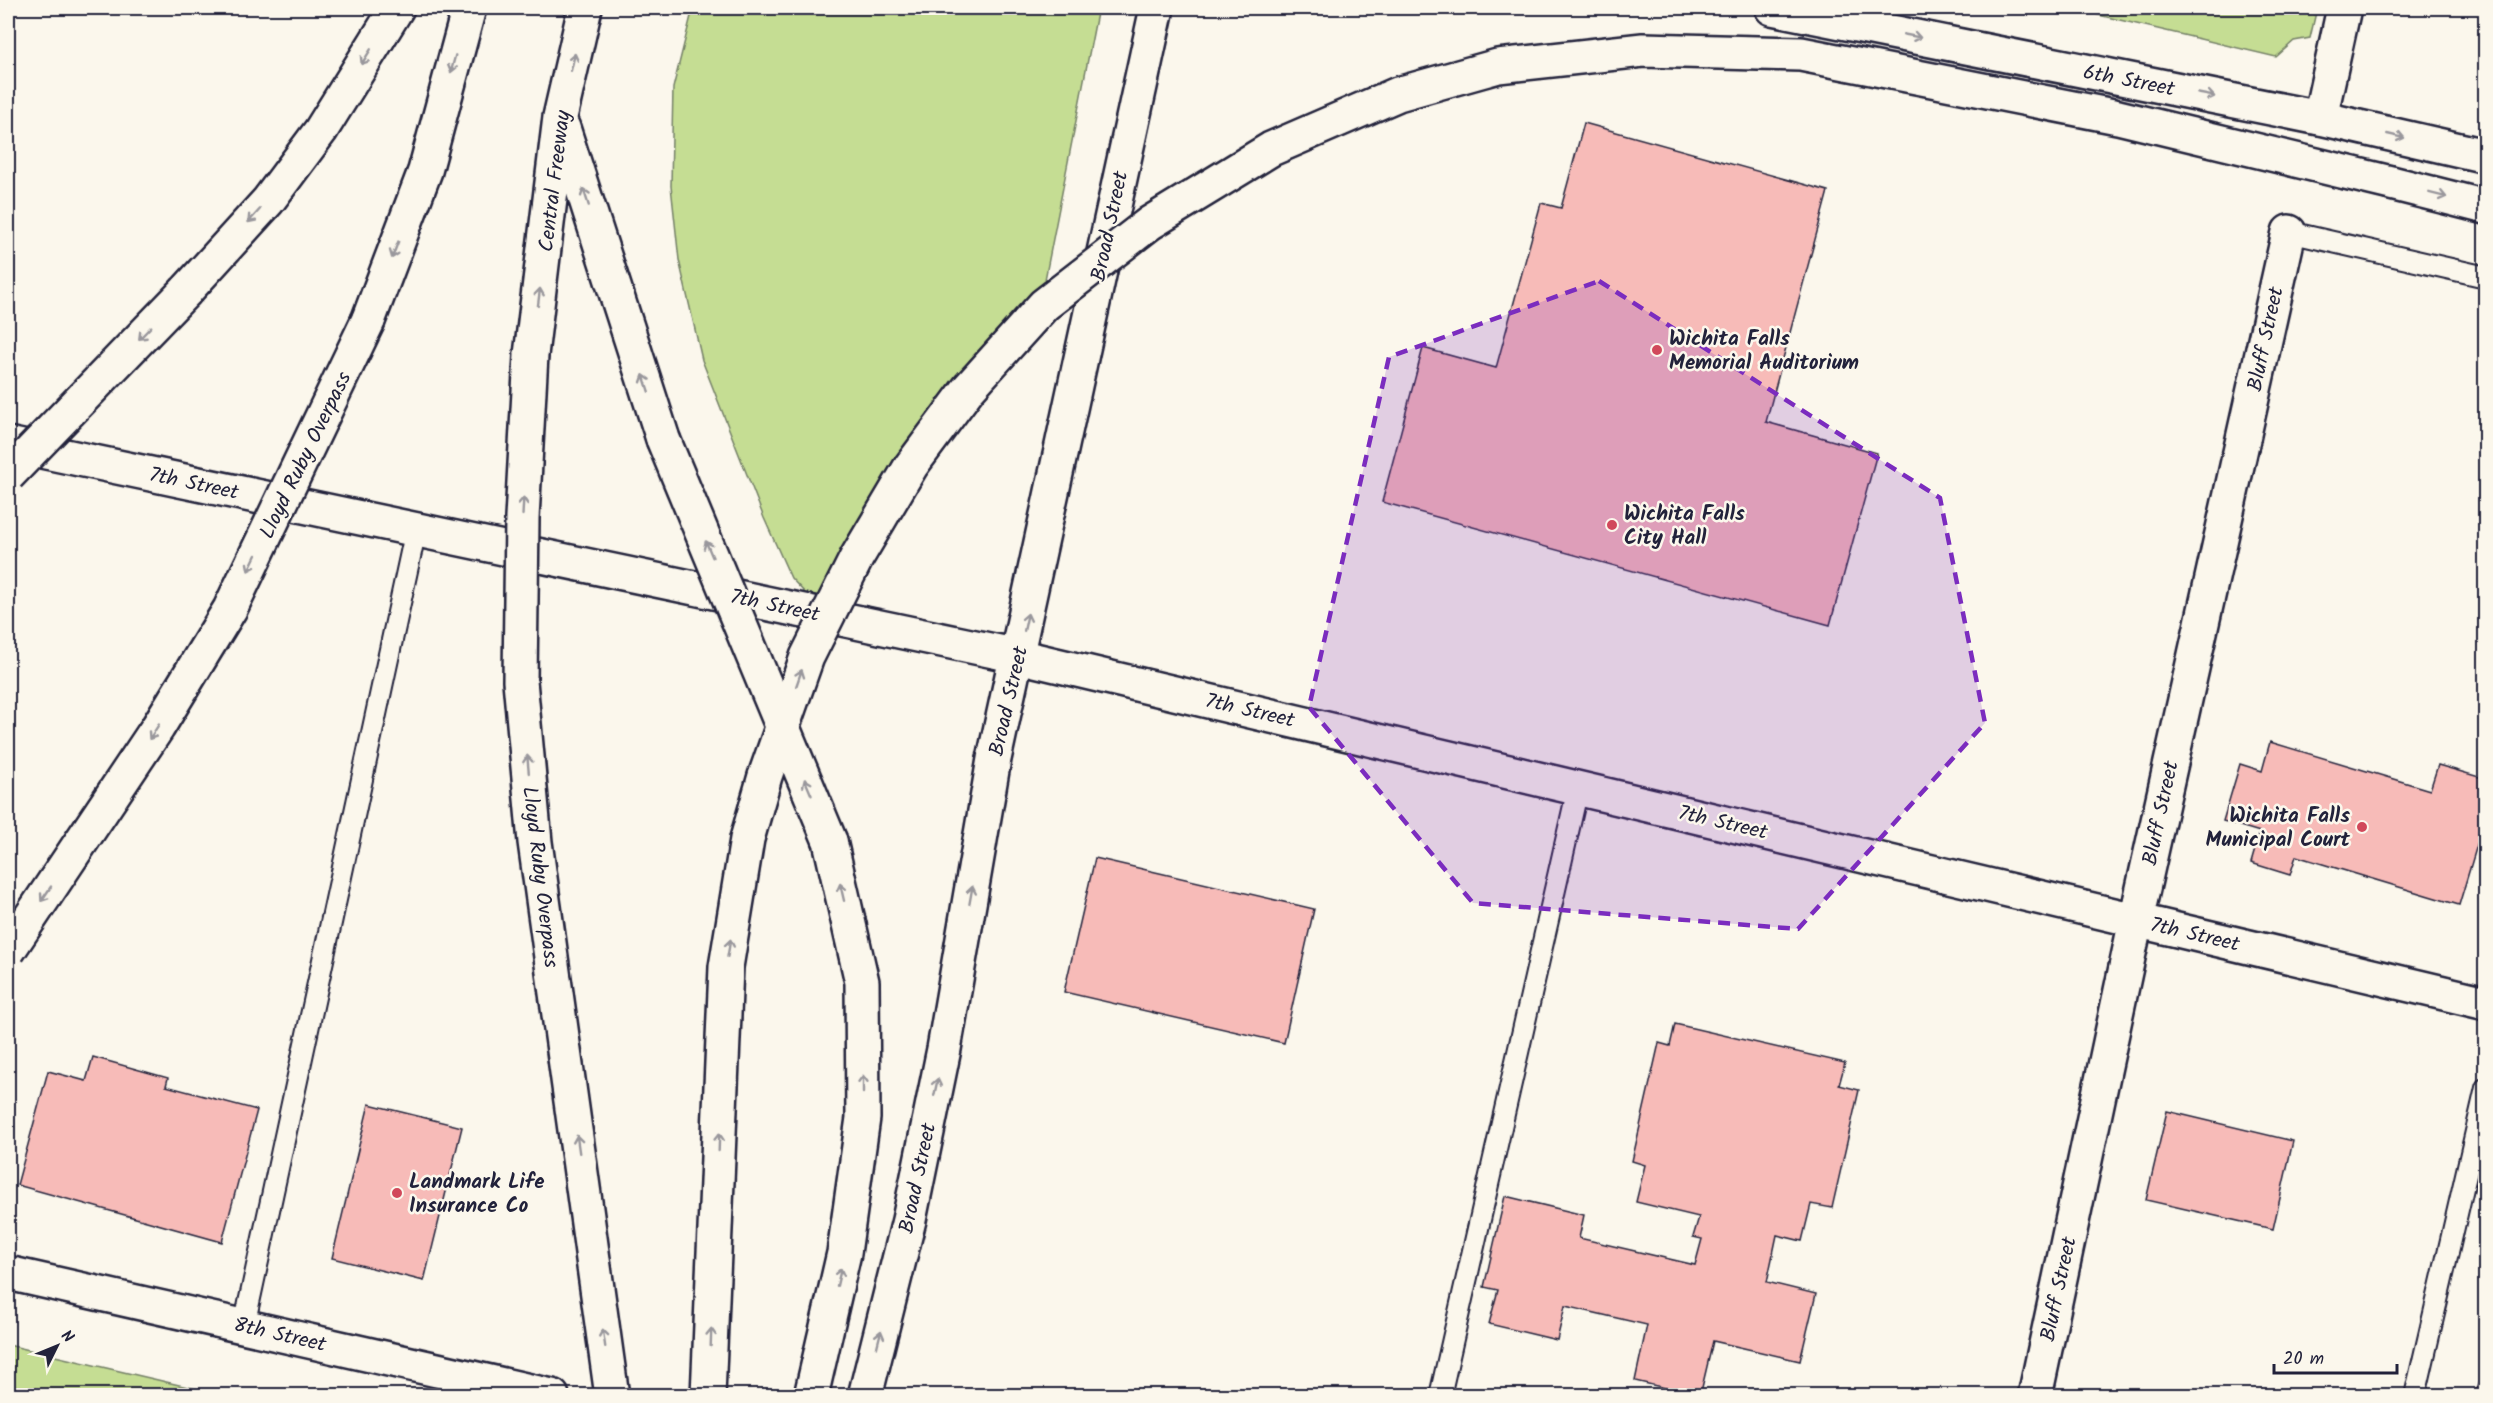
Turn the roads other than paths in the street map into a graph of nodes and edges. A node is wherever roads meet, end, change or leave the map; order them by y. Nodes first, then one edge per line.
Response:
1 (397, 8) edge
2 (469, 8) edge
3 (585, 8) edge
4 (1157, 8) edge
5 (1772, 8) edge
6 (2344, 8) edge
7 (1881, 18) edge
8 (560, 117) junction
9 (2320, 118) junction
10 (2486, 156) edge
11 (2486, 207) edge
12 (2289, 232) joint
13 (2486, 277) edge
14 (531, 355) joint
15 (8, 444) edge
16 (8, 475) edge
17 (416, 530) junction
18 (1018, 656) junction
19 (1578, 788) junction
20 (2136, 920) junction
21 (8, 951) edge
22 (2486, 1003) edge
23 (2486, 1088) edge
24 (8, 1273) edge
25 (244, 1326) junction
26 (552, 1395) edge
27 (612, 1395) edge
28 (708, 1395) edge
29 (811, 1395) edge
30 (865, 1395) edge
31 (1440, 1395) edge
32 (2035, 1395) edge
33 (2415, 1395) edge

1 -> 16 main road, bridge
2 -> 21 main road, Lloyd Ruby Overpass, bridge
8 -> 3 main road, Central Freeway
18 -> 4 main road, Broad Street
5 - 7 main road, 6th Street
6 - 9 main road
7 -> 9 main road, 6th Street
14 -> 8 main road, Central Freeway
29 -> 8 main road, bridge
9 -> 10 main road, 6th Street
28 -> 11 main road, bridge
12 - 13 lane
12 - 20 main road, Bluff Street
27 -> 14 main road, Lloyd Ruby Overpass, bridge
15 - 17 main road, 7th Street
17 - 18 main road, 7th Street
17 - 25 lane
18 - 19 main road, 7th Street
30 -> 18 main road, Broad Street
19 - 20 main road, 7th Street
19 - 31 lane
20 - 22 main road, 7th Street
20 - 32 main road, Bluff Street
23 - 33 lane
24 - 25 main road, 8th Street
25 - 26 main road, 8th Street

